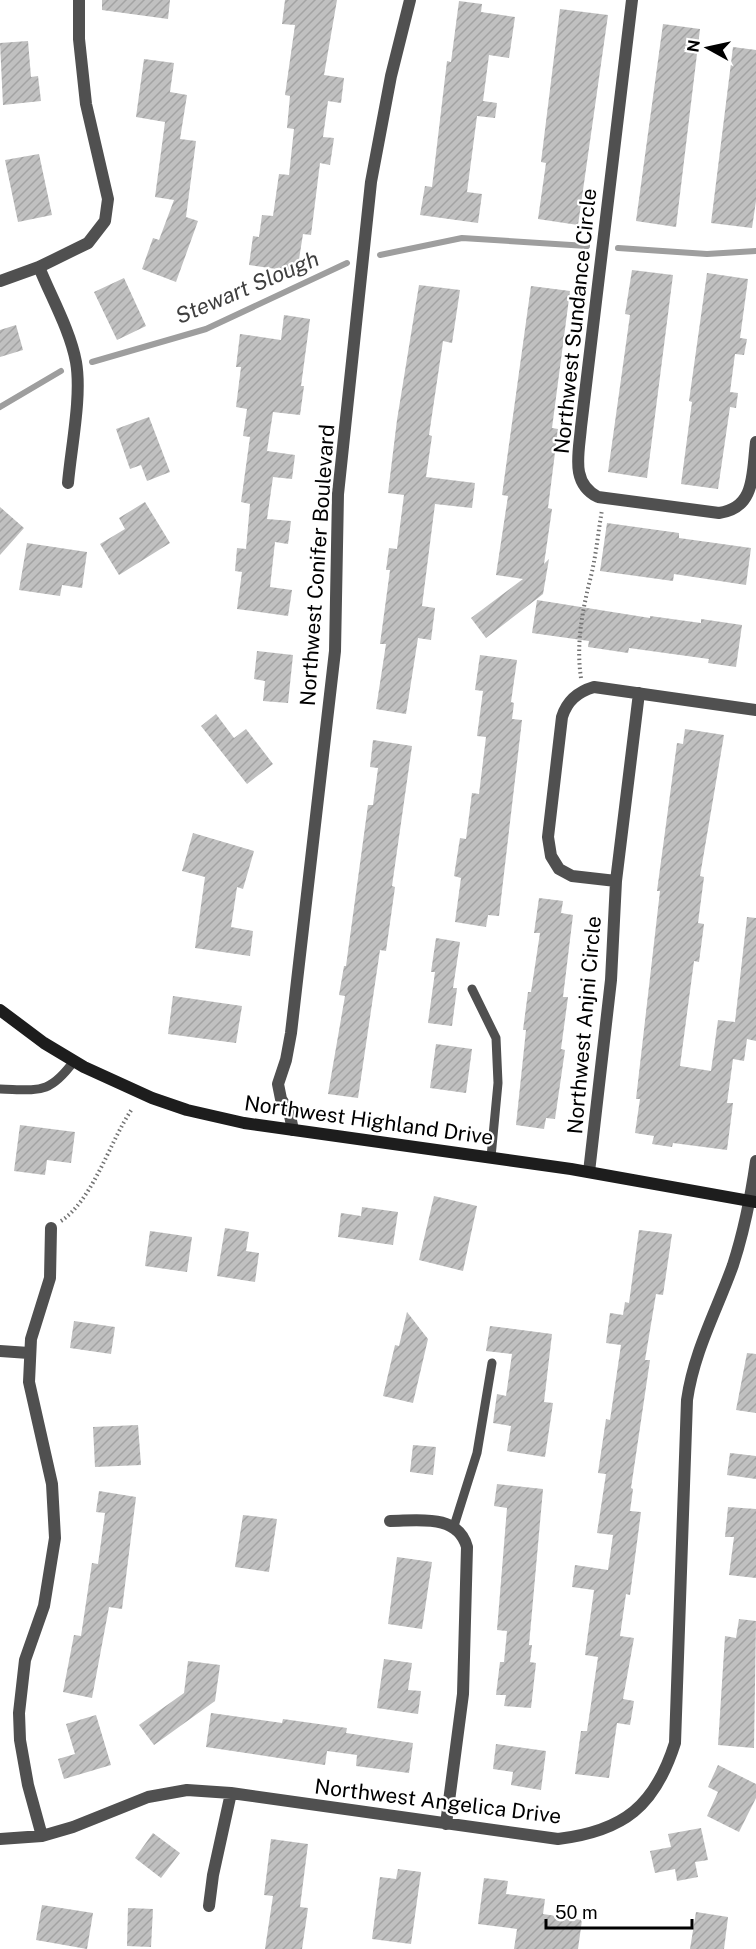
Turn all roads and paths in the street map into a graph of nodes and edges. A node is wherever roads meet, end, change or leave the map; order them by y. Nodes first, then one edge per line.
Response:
1 (79, 0) edge
2 (410, 0) edge
3 (632, 0) edge
4 (39, 267) junction
5 (0, 281) edge
6 (756, 442) edge
7 (68, 483) dead end
8 (604, 498) junction
9 (584, 690) junction
10 (639, 693) junction
11 (756, 710) edge
12 (616, 881) junction
13 (472, 989) dead end
14 (0, 1010) edge
15 (74, 1061) junction
16 (0, 1089) edge
17 (132, 1109) dead end
18 (293, 1130) junction
19 (491, 1157) junction
20 (756, 1161) edge
21 (589, 1172) junction
22 (753, 1201) edge
23 (51, 1228) joint
24 (0, 1351) edge
25 (29, 1353) junction
26 (492, 1363) dead end
27 (390, 1521) dead end
28 (454, 1526) junction
29 (231, 1793) junction
30 (446, 1824) junction
31 (42, 1836) junction
32 (0, 1839) edge
33 (209, 1906) dead end

1 - 4 street
2 - 18 street, Northwest Conifer Boulevard
3 - 8 street, Northwest Sundance Circle
4 - 5 street
4 - 7 street
6 - 8 street, Northwest Sundance Circle
8 - 9 path
9 - 10 street
9 - 12 street
10 - 11 street
10 - 12 street, Northwest Anjni Circle
12 - 21 street, Northwest Anjni Circle
13 - 19 lane
14 - 15 main road, Northwest Highland Drive
15 - 16 lane
15 - 18 main road, Northwest Highland Drive
17 - 23 path
18 - 19 main road, Northwest Highland Drive
19 - 21 main road, Northwest Highland Drive
20 - 22 street
21 - 22 main road, Northwest Highland Drive
22 - 30 street, Northwest Angelica Drive
23 - 25 street
24 - 25 street
25 - 31 street
26 - 28 lane
27 - 28 street
28 - 30 street
29 - 30 street, Northwest Angelica Drive
29 - 31 street, Northwest Angelica Drive
29 - 33 street
31 - 32 street, Northwest Angelica Drive

